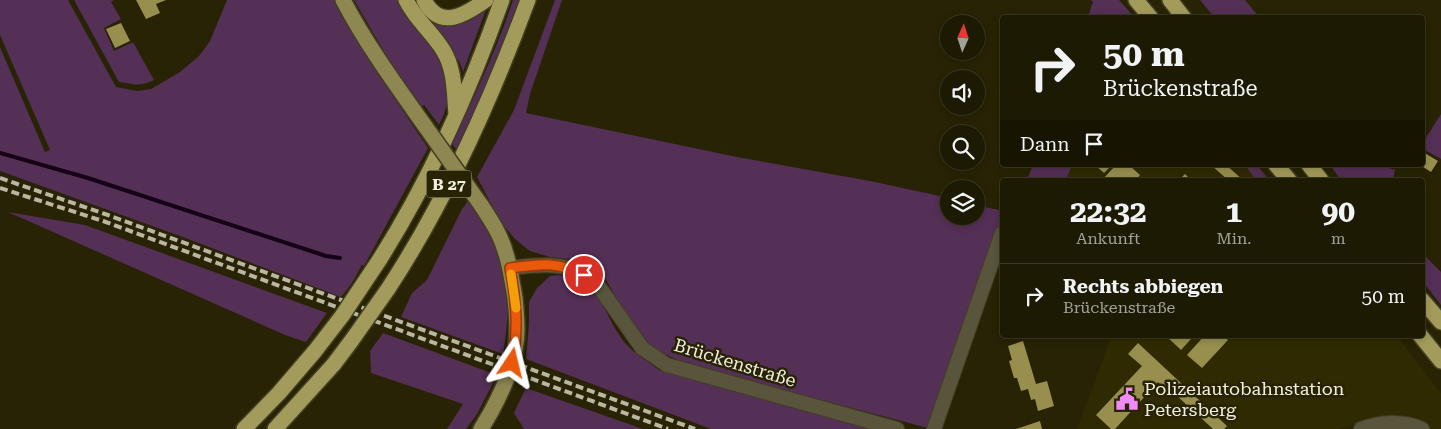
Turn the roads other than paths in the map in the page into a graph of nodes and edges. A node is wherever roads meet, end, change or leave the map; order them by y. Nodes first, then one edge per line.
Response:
1 (343, 0) edge
2 (406, 0) edge
3 (424, 0) edge
4 (486, 0) edge
5 (502, 0) edge
6 (528, 0) edge
7 (1136, 0) edge
8 (1170, 0) edge
9 (1148, 15) edge
10 (1182, 15) edge
11 (456, 116) junction
12 (1278, 167) edge
13 (1311, 167) edge
14 (1287, 178) edge
15 (1319, 178) edge
16 (1000, 238) edge
17 (510, 268) junction
18 (1425, 303) edge
19 (1441, 322) edge
20 (1422, 338) edge
21 (1441, 361) edge
22 (244, 429) edge
23 (275, 429) edge
24 (481, 429) edge
25 (897, 429) edge
26 (934, 429) edge
27 (1361, 429) edge
28 (1422, 429) edge

1 - 17 main road, bridge
2 - 11 highway
3 - 4 highway
5 - 11 highway, B 27
6 - 23 highway, B 27, bridge
7 - 9 highway
8 - 10 highway
11 - 22 highway, B 27, bridge
12 - 14 highway
13 - 15 highway
16 - 26 street
17 - 24 main road, bridge
17 - 25 street, Brückenstraße
18 - 19 highway
20 - 21 highway
27 - 28 street

